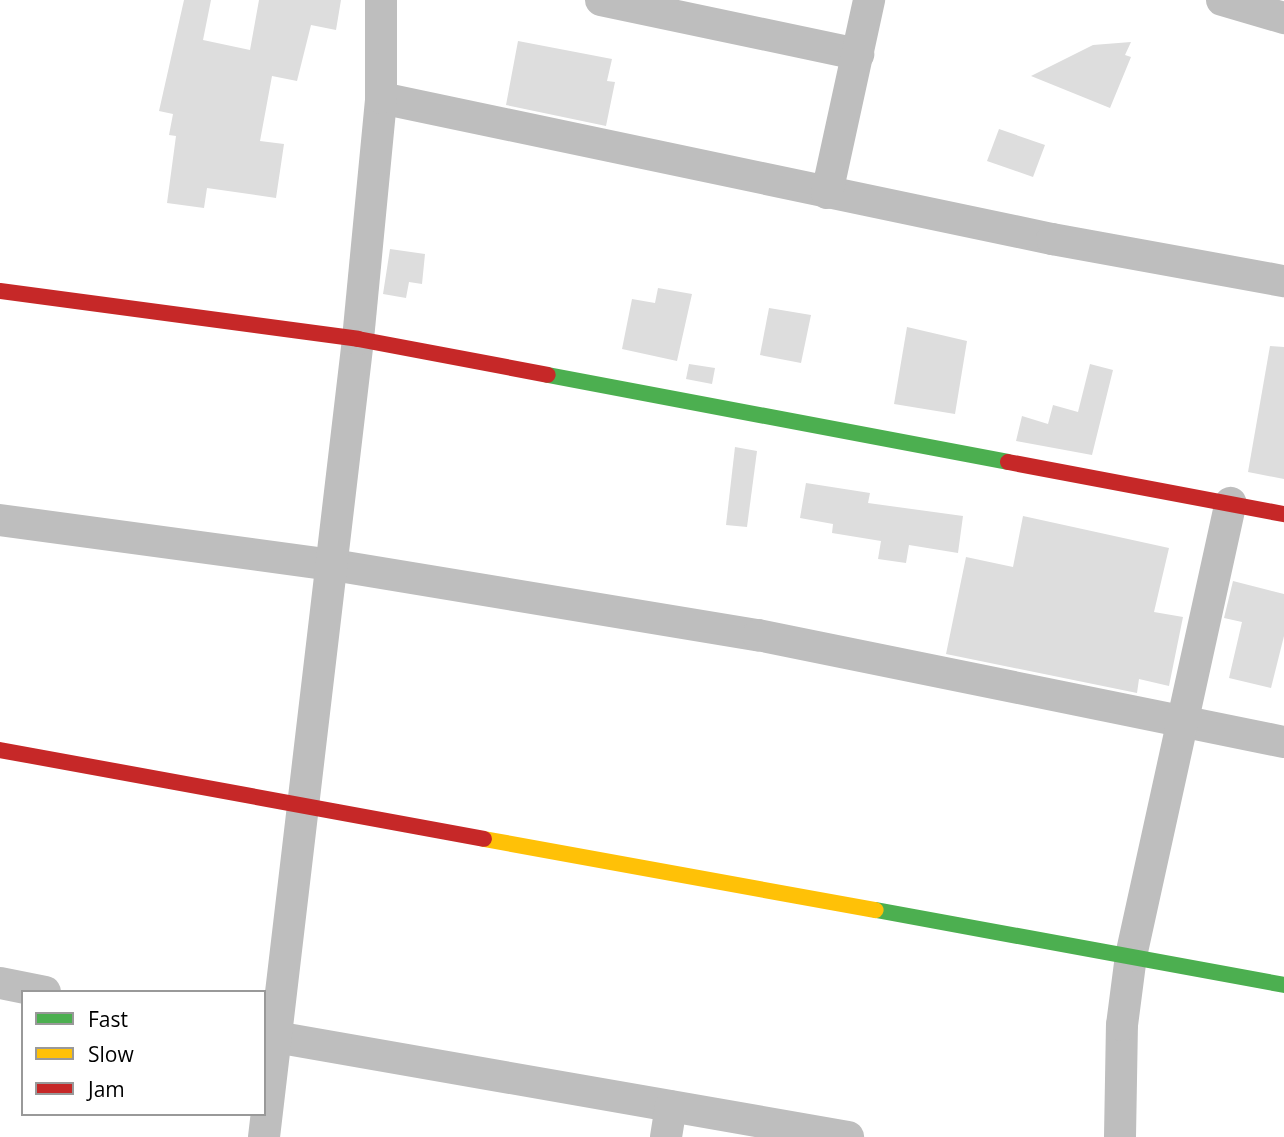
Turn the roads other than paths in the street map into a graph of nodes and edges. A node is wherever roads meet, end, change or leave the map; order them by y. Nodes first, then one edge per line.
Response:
1 (382, 0) edge
2 (601, 0) edge
3 (869, 0) edge
4 (1222, 0) edge
5 (1284, 18) edge
6 (858, 54) junction
7 (381, 98) junction
8 (827, 193) junction
9 (1284, 281) edge
10 (0, 291) edge
11 (358, 339) junction
12 (1231, 503) junction
13 (1284, 514) edge
14 (0, 520) edge
15 (333, 565) junction
16 (1182, 720) junction
17 (1284, 742) edge
18 (0, 750) edge
19 (303, 805) junction
20 (1131, 956) junction
21 (0, 983) edge
22 (1284, 985) edge
23 (35, 990) edge
24 (271, 1037) edge
25 (671, 1106) junction
26 (266, 1108) edge
27 (265, 1116) edge
28 (264, 1137) edge
29 (666, 1137) edge
30 (848, 1137) edge
31 (1120, 1137) edge

1 - 7 street
2 - 6 street
3 - 6 street
4 - 5 street
6 - 8 street
7 - 8 street
7 - 11 street
8 - 9 street
10 - 11 street
11 - 12 street
11 - 15 street
12 - 13 street
12 - 16 street
14 - 15 street
15 - 16 street
15 - 19 street
16 - 17 street
16 - 20 street
18 - 19 street
19 - 20 street
19 - 24 street
20 - 22 street
20 - 31 street
21 - 23 street
24 - 25 street
24 - 26 street
25 - 29 street
25 - 30 street
27 - 28 street

